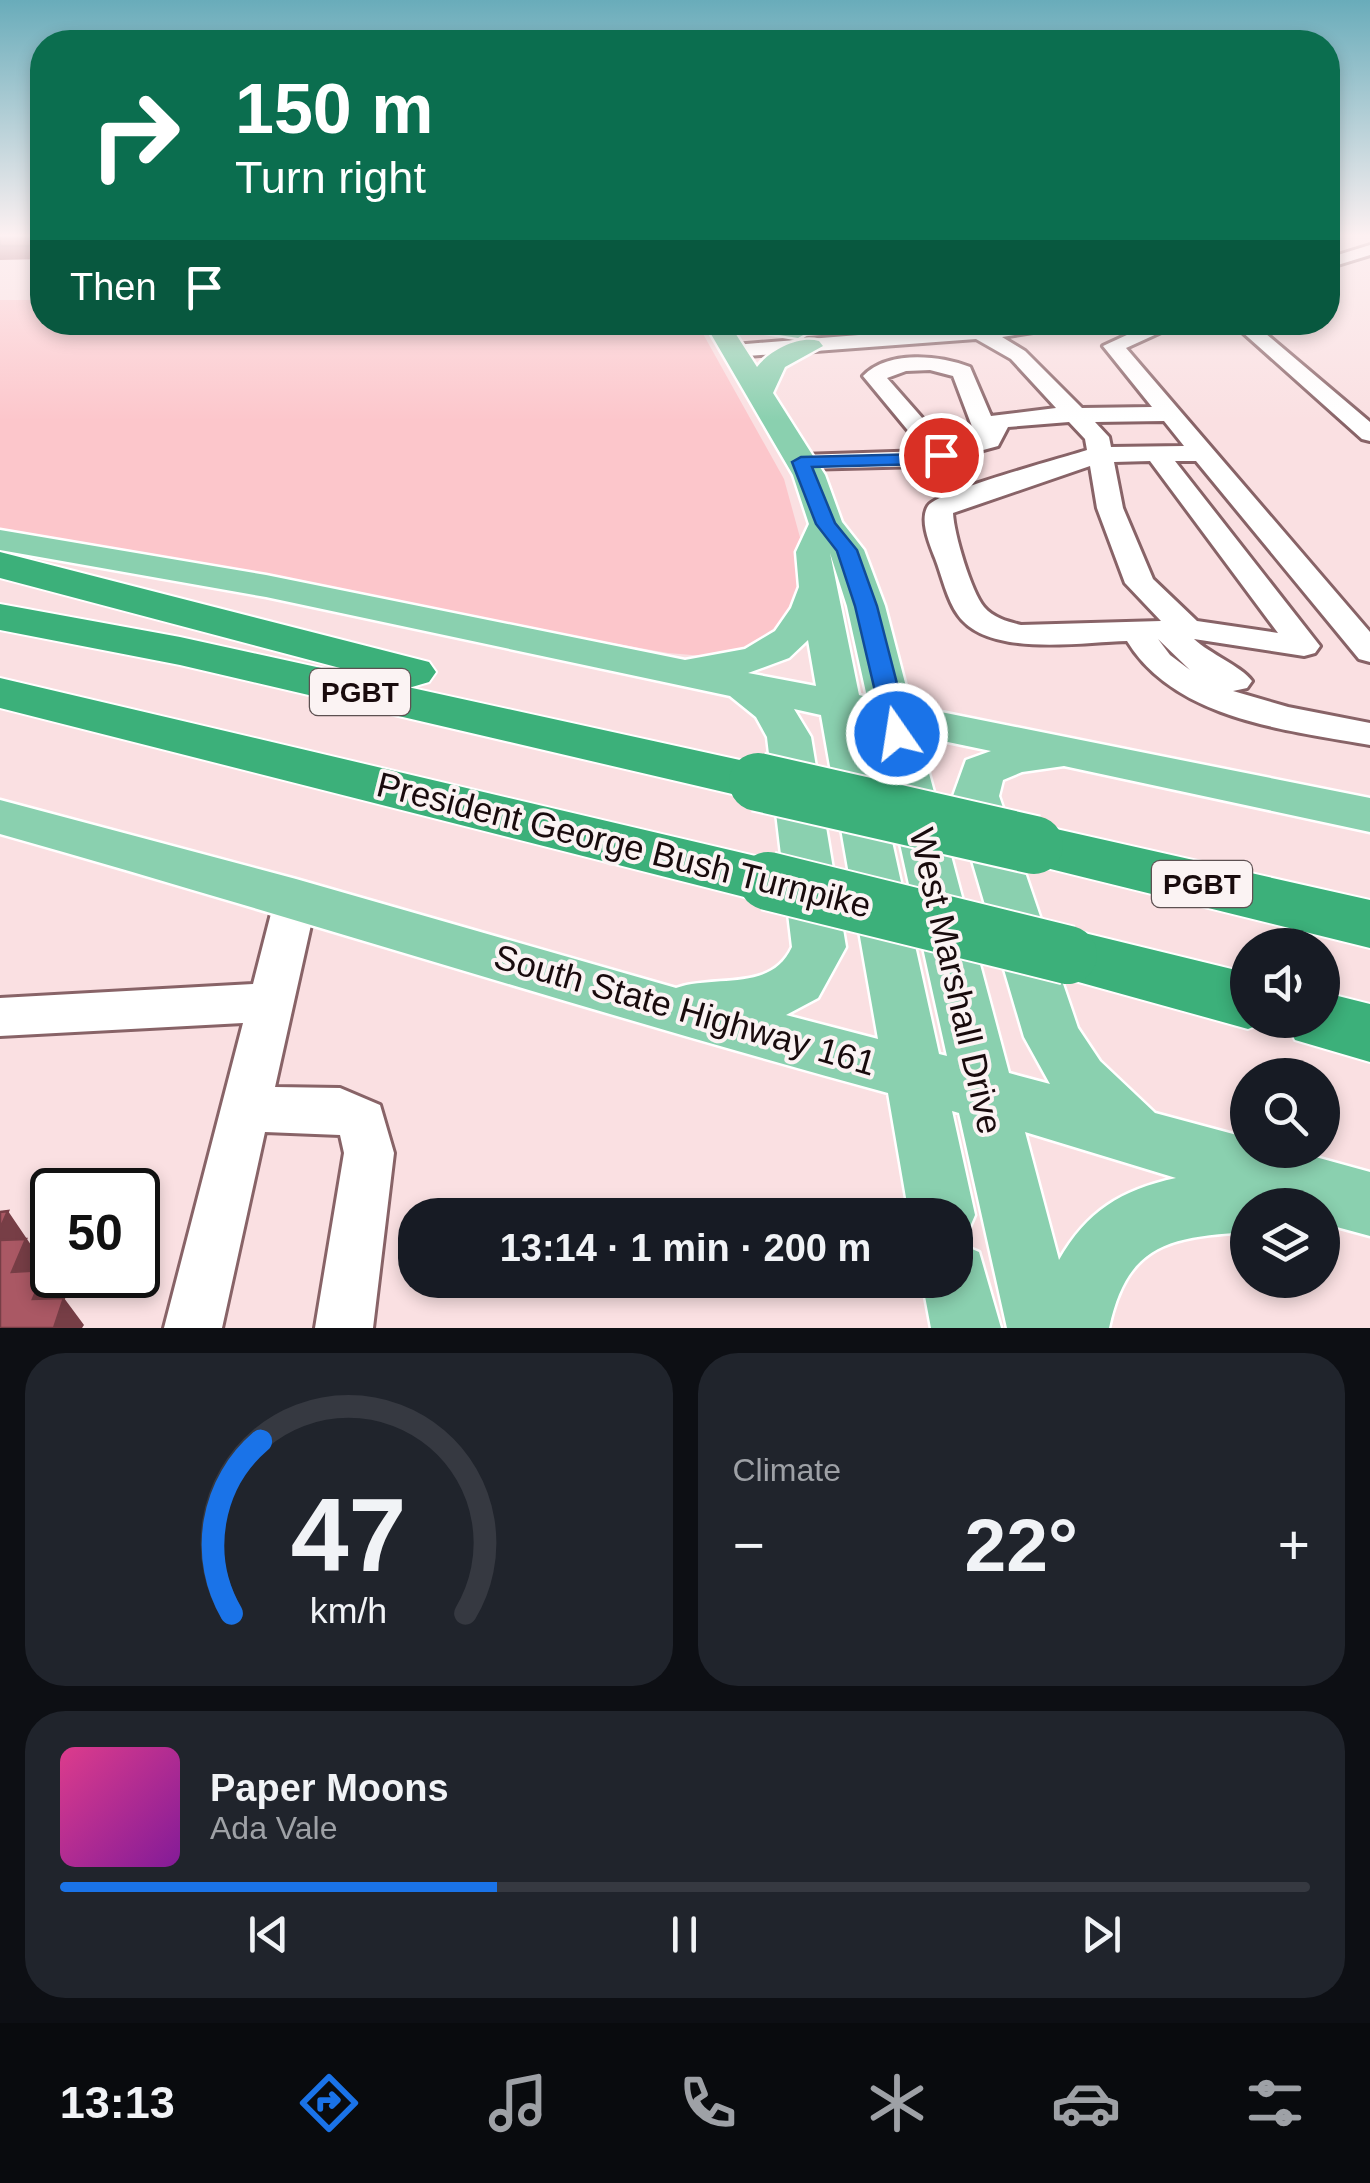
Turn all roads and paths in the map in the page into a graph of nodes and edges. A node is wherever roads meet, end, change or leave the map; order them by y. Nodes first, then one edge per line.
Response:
1 (730, 335) edge
2 (754, 335) edge
3 (818, 335) edge
4 (980, 335) edge
5 (986, 335) edge
6 (1142, 335) edge
7 (1255, 335) edge
8 (804, 339) junction
9 (988, 369) dead end
10 (962, 372) junction
11 (759, 393) junction
12 (1051, 414) junction
13 (1078, 414) junction
14 (1170, 414) junction
15 (1370, 434) edge
16 (989, 441) junction
17 (1156, 453) junction
18 (1204, 454) junction
19 (941, 455) junction
20 (1098, 455) junction
21 (801, 462) junction
22 (826, 524) junction
23 (0, 540) edge
24 (0, 565) edge
25 (817, 588) junction
26 (0, 617) edge
27 (1164, 630) junction
28 (1304, 646) junction
29 (1370, 653) edge
30 (661, 670) junction
31 (743, 685) junction
32 (0, 693) edge
33 (840, 704) junction
34 (0, 714) edge
35 (893, 714) junction
36 (1370, 714) edge
37 (155, 730) junction
38 (1370, 734) edge
39 (1082, 755) junction
40 (738, 777) junction
41 (1370, 815) edge
42 (0, 817) edge
43 (296, 898) junction
44 (1370, 924) edge
45 (1230, 997) edge
46 (271, 1002) junction
47 (667, 1009) junction
48 (0, 1016) edge
49 (1340, 1025) edge
50 (1370, 1033) edge
51 (910, 1072) junction
52 (982, 1092) junction
53 (246, 1109) junction
54 (1137, 1136) junction
55 (938, 1198) edge
56 (1354, 1199) edge
57 (960, 1298) edge
58 (193, 1328) edge
59 (344, 1328) edge
60 (966, 1328) edge
61 (1042, 1328) edge
62 (1074, 1328) edge

1 - 11 main road, West Marshall Drive
2 - 8 main road
3 - 8 lane
4 - 12 lane
5 - 13 lane
6 - 14 lane
7 - 15 lane
8 - 11 main road
9 - 10 lane
10 - 16 lane
10 - 19 lane
11 - 21 main road, West Marshall Drive
12 - 13 lane
12 - 16 lane
12 - 20 lane
13 - 14 lane
13 - 20 lane
14 - 18 lane
16 - 19 lane
17 - 18 lane
17 - 20 lane
17 - 28 lane
18 - 29 lane
19 - 21 lane
20 - 27 lane
20 - 27 lane
21 - 22 main road, West Marshall Drive
22 - 25 main road, West Marshall Drive
22 - 35 main road, West Marshall Drive
23 - 30 main road
24 - 40 highway
25 - 30 main road
25 - 33 main road, West Marshall Drive
26 - 40 highway, PGBT
27 - 28 lane
27 - 36 lane
27 - 38 lane
28 - 29 lane
30 - 31 main road
31 - 33 main road
31 - 47 main road
32 - 37 highway, President George Bush Turnpike
33 - 35 main road
33 - 51 main road, West Marshall Drive
34 - 37 highway
35 - 39 main road
35 - 52 main road, West Marshall Drive
37 - 45 highway, President George Bush Turnpike, bridge
39 - 41 main road
39 - 54 main road
40 - 44 highway, PGBT, bridge
42 - 43 main road, South State Highway 161
43 - 46 lane
43 - 47 main road, South State Highway 161
46 - 48 lane
46 - 53 lane
47 - 51 main road, South State Highway 161
49 - 50 highway
51 - 52 main road, South State Highway 161
51 - 55 main road, West Marshall Drive
52 - 54 main road, South State Highway 161
52 - 61 main road, West Marshall Drive
53 - 58 lane
53 - 59 lane
54 - 56 main road, South State Highway 161
56 - 62 main road
57 - 60 main road

